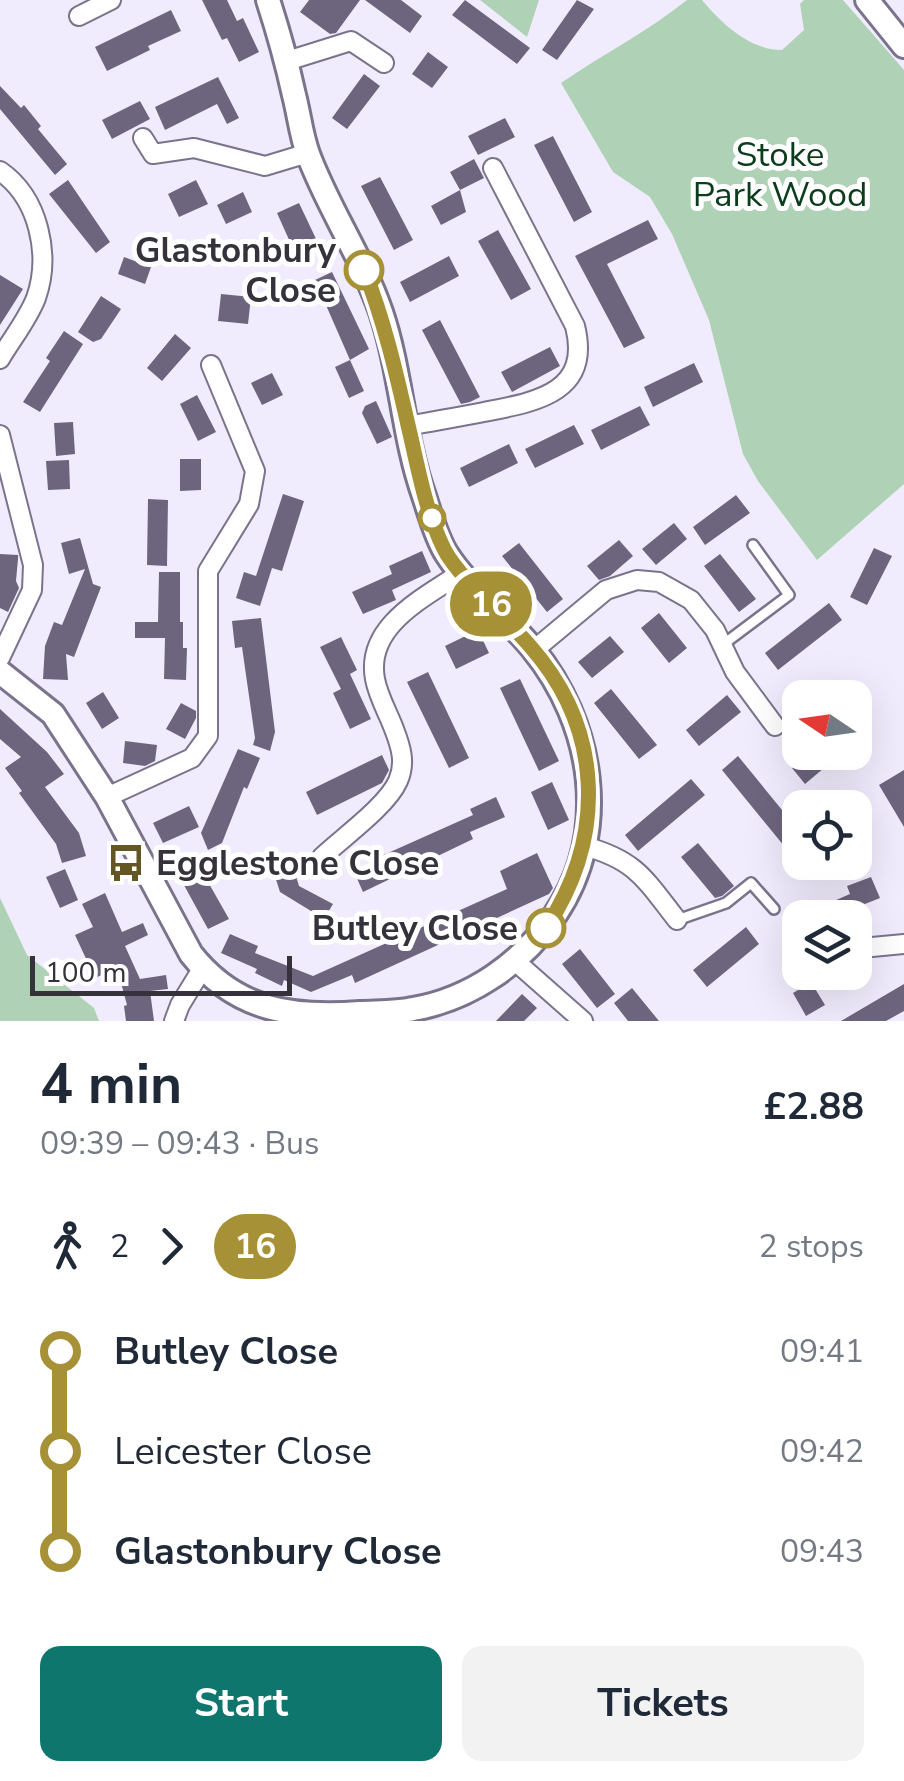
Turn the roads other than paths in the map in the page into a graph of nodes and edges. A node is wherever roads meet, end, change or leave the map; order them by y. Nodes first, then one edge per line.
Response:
1 (112, 0) edge
2 (268, 0) edge
3 (867, 0) edge
4 (79, 16) dead end
5 (904, 46) edge
6 (287, 61) junction
7 (384, 63) dead end
8 (143, 138) dead end
9 (308, 153) junction
10 (493, 168) dead end
11 (0, 171) edge
12 (0, 359) edge
13 (211, 365) dead end
14 (408, 426) junction
15 (0, 435) edge
16 (753, 545) dead end
17 (462, 572) junction
18 (721, 646) junction
19 (534, 650) junction
20 (0, 658) edge
21 (0, 672) edge
22 (775, 726) dead end
23 (106, 797) junction
24 (584, 846) junction
25 (322, 858) dead end
26 (774, 909) dead end
27 (677, 920) joint
28 (904, 944) edge
29 (872, 946) dead end
30 (515, 961) junction
31 (202, 969) junction
32 (348, 1018) edge
33 (174, 1021) edge
34 (584, 1021) edge

1 - 4 street
2 - 6 street
3 - 5 street
6 - 7 street
6 - 9 street
8 - 9 street
9 - 14 street
10 - 14 street
11 - 12 street
13 - 23 street
14 - 17 street
15 - 20 street
16 - 18 lane
17 - 19 street
17 - 25 street
18 - 19 street
18 - 22 street
19 - 24 street
21 - 23 street
23 - 31 street
24 - 27 street
24 - 30 street
26 - 27 lane
28 - 29 street
30 - 32 street
30 - 34 street
31 - 32 street
31 - 33 street

